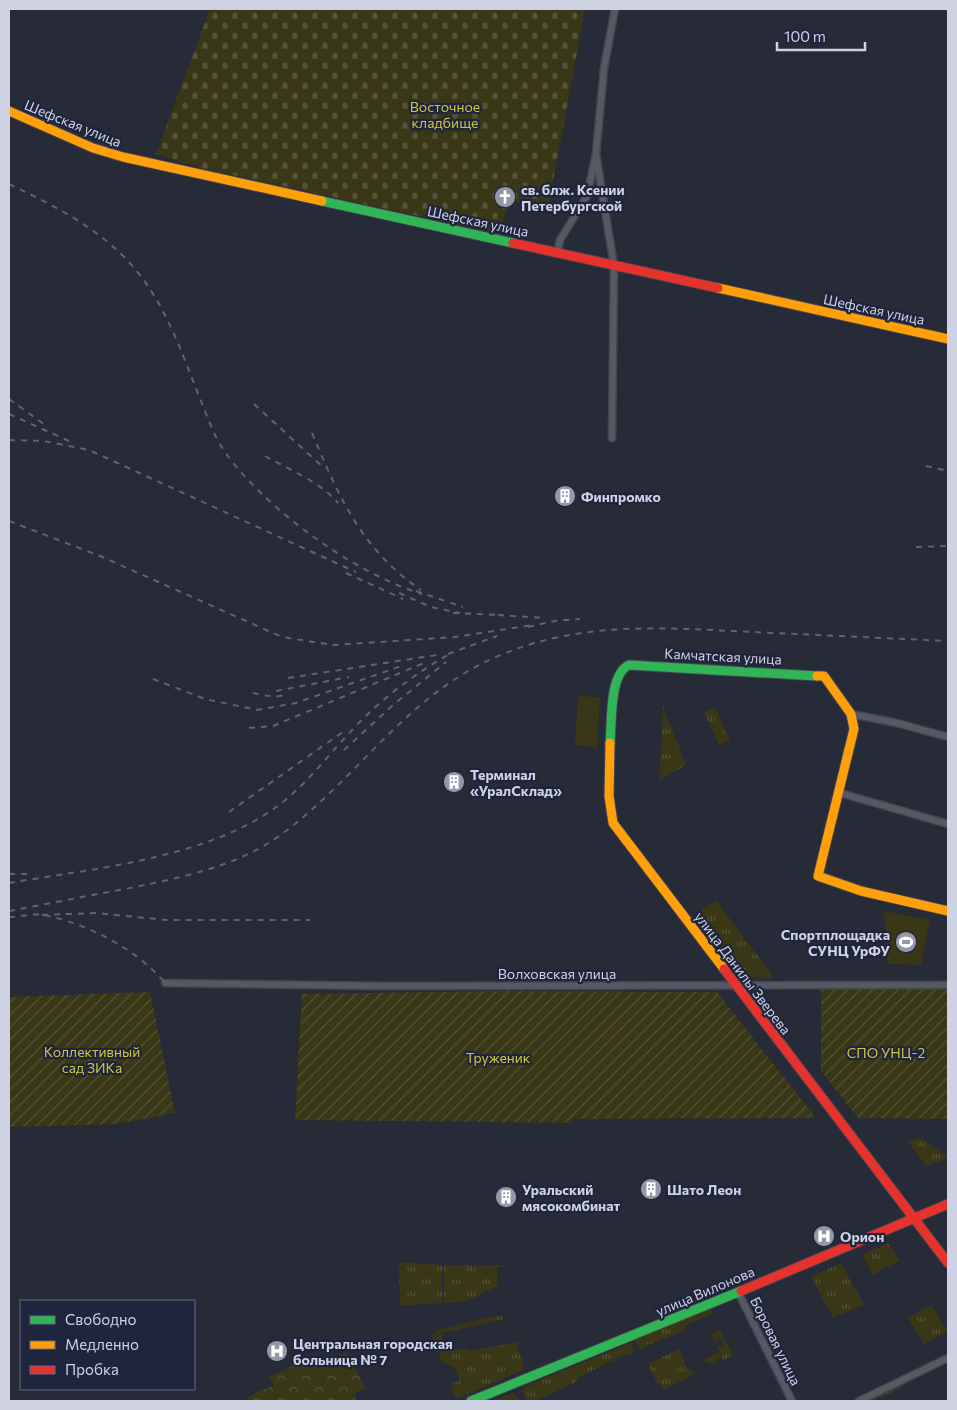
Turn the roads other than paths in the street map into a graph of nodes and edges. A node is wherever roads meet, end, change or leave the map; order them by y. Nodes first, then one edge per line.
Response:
1 (615, 9) edge
2 (9, 111) edge
3 (596, 154) junction
4 (557, 253) junction
5 (614, 266) junction
6 (948, 339) edge
7 (612, 438) dead end
8 (622, 668) joint
9 (851, 714) junction
10 (948, 737) edge
11 (840, 793) junction
12 (948, 824) edge
13 (948, 911) edge
14 (165, 983) dead end
15 (948, 985) edge
16 (736, 986) junction
17 (948, 1204) edge
18 (913, 1219) junction
19 (948, 1263) edge
20 (738, 1292) junction
21 (948, 1358) edge
22 (471, 1401) edge
23 (792, 1401) edge
24 (859, 1401) edge

1 - 3 street
2 - 4 street, Шефская улица
3 - 4 street
3 - 5 street
4 - 5 street, Шефская улица
5 - 6 street, Шефская улица
5 - 7 street
8 - 9 street, Камчатская улица
8 - 16 street, улица Данилы Зверева
9 - 10 street
9 - 11 street
11 - 12 street
11 - 13 street
14 - 16 street, Волховская улица
15 - 16 street, Волховская улица
16 - 18 street, улица Данилы Зверева
17 - 18 street, улица Вилонова
18 - 19 street, улица Данилы Зверева
18 - 20 street, улица Вилонова
20 - 22 street, улица Вилонова
20 - 23 street, Боровая улица
21 - 24 street

